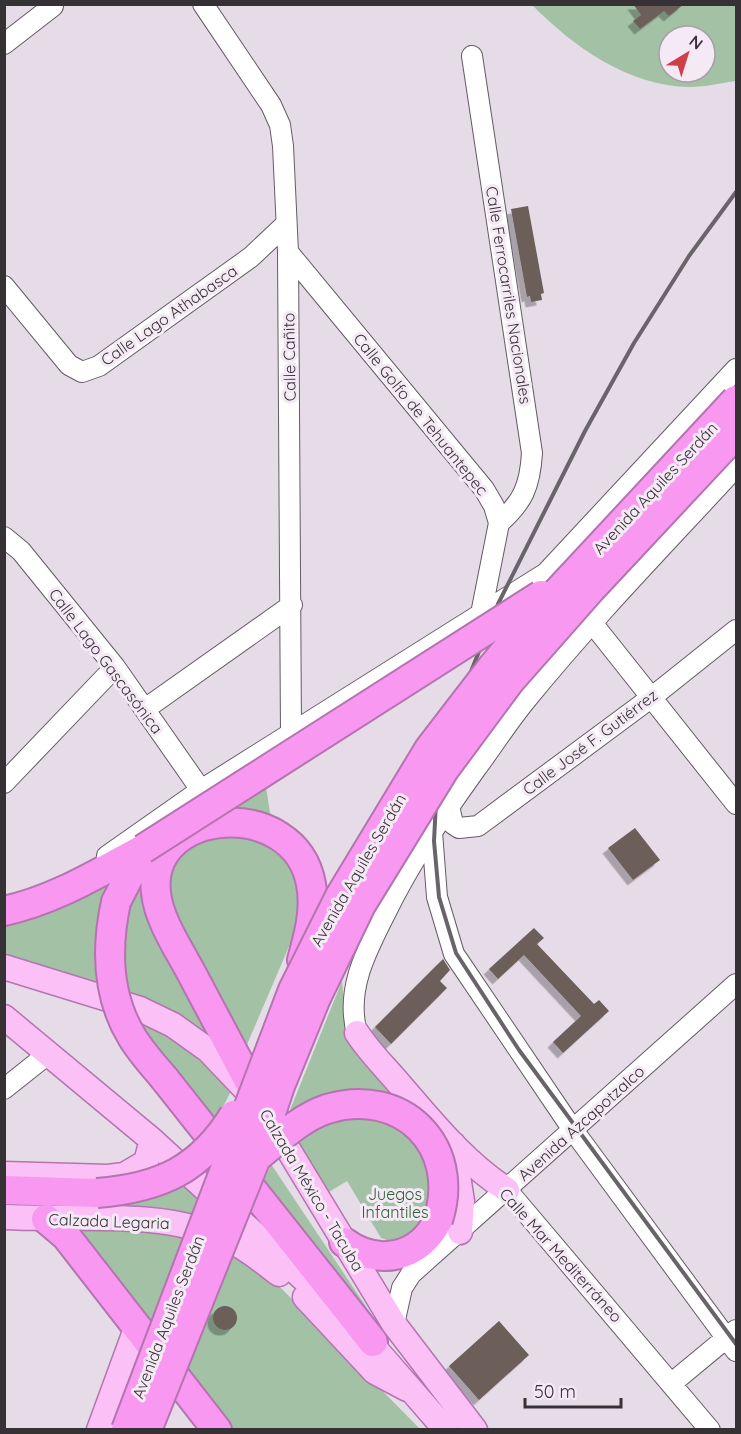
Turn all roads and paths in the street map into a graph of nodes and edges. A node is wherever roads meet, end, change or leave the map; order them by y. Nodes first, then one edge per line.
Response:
1 (203, 4) edge
2 (53, 6) dead end
3 (4, 44) edge
4 (472, 56) dead end
5 (286, 225) junction
6 (288, 252) junction
7 (4, 286) edge
8 (736, 369) edge
9 (736, 400) edge
10 (736, 434) edge
11 (736, 467) edge
12 (499, 523) junction
13 (4, 537) edge
14 (546, 573) junction
15 (576, 573) junction
16 (292, 605) junction
17 (481, 614) junction
18 (592, 622) junction
19 (736, 630) edge
20 (115, 667) junction
21 (545, 677) junction
22 (652, 697) junction
23 (145, 709) junction
24 (291, 732) junction
25 (4, 783) edge
26 (201, 790) junction
27 (736, 804) edge
28 (449, 806) junction
29 (432, 832) junction
30 (143, 849) junction
31 (4, 905) edge
32 (4, 911) edge
33 (4, 967) edge
34 (736, 984) edge
35 (293, 990) junction
36 (4, 1017) edge
37 (357, 1033) joint
38 (48, 1054) junction
39 (262, 1069) junction
40 (4, 1089) edge
41 (263, 1108) junction
42 (573, 1130) junction
43 (153, 1140) junction
44 (453, 1144) junction
45 (256, 1158) junction
46 (4, 1174) edge
47 (108, 1177) junction
48 (4, 1190) edge
49 (507, 1190) junction
50 (5, 1217) edge
51 (46, 1219) junction
52 (108, 1220) junction
53 (449, 1226) junction
54 (344, 1242) junction
55 (136, 1329) junction
56 (383, 1333) junction
57 (733, 1340) edge
58 (672, 1383) junction
59 (417, 1394) junction
60 (99, 1430) edge
61 (126, 1430) edge
62 (147, 1430) edge
63 (217, 1430) edge
64 (446, 1430) edge
65 (474, 1430) edge
66 (710, 1430) edge

1 - 5 street, Calle Cañito
2 - 3 street
4 - 12 street, Calle Ferrocarriles Nacionales
5 - 6 street, Calle Cañito
5 - 7 street, Calle Lago Athabasca
6 - 12 street, Calle Golfo de Tehuantepec
6 - 16 street, Calle Cañito
8 - 14 street, Avenida Aquiles Serdán
9 - 15 highway, Avenida Aquiles Serdán, bridge
10 - 45 highway, Avenida Aquiles Serdán, bridge
11 - 18 street
12 - 17 street
13 - 20 street, Calle Lago Gascasónica
14 - 17 street, Avenida Aquiles Serdán
14 - 18 street
15 - 30 highway, bridge
15 - 35 highway, Avenida Aquiles Serdán, bridge
16 - 23 street
16 - 24 street, Calle Cañito
17 - 21 street
17 - 24 street, Avenida Aquiles Serdán
18 - 21 street
18 - 22 street
19 - 22 street, Calle José F. Gutiérrez
20 - 23 street, Calle Lago Gascasónica
20 - 25 street
21 - 28 street
22 - 27 street
22 - 28 street, Calle José F. Gutiérrez
23 - 26 street, Calle Lago Gascasónica
24 - 26 street, Avenida Aquiles Serdán
26 - 31 street, Avenida Aquiles Serdán
28 - 29 street
29 - 37 street
29 - 42 street
30 - 32 highway
30 - 56 highway, bridge
33 - 41 main road, Calzada México - Tacuba
34 - 42 street, Avenida Azcapotzalco
35 - 39 highway, Avenida Aquiles Serdán, bridge
35 - 41 highway, bridge
36 - 38 main road, Calzada México - Tacuba
37 - 44 main road, Calle Mar Mediterráneo
38 - 40 street
38 - 43 main road, Calzada México - Tacuba
39 - 48 highway, bridge
39 - 61 highway, Avenida Aquiles Serdán, bridge
41 - 54 main road, Calzada México - Tacuba
42 - 49 street, Avenida Azcapotzalco
42 - 57 street
43 - 47 main road
43 - 56 main road, Calzada México - Tacuba
44 - 49 main road, Calle Mar Mediterráneo
44 - 53 main road
45 - 53 highway, bridge
45 - 62 highway, Avenida Aquiles Serdán, bridge
46 - 47 main road
47 - 52 main road
49 - 53 street, Avenida Azcapotzalco
49 - 58 street, Calle Mar Mediterráneo
50 - 51 main road, Calzada Legaria
51 - 52 main road, Calzada Legaria
51 - 55 highway
52 - 59 main road, Calzada Legaria
53 - 54 highway
53 - 56 street, Avenida Azcapotzalco
54 - 56 main road, Calzada México - Tacuba
55 - 60 main road
55 - 63 highway
56 - 59 main road, Calzada México - Tacuba
56 - 65 main road, Calzada México - Tacuba
57 - 58 street
58 - 66 street, Calle Mar Mediterráneo
59 - 64 main road, Calzada México - Tacuba

